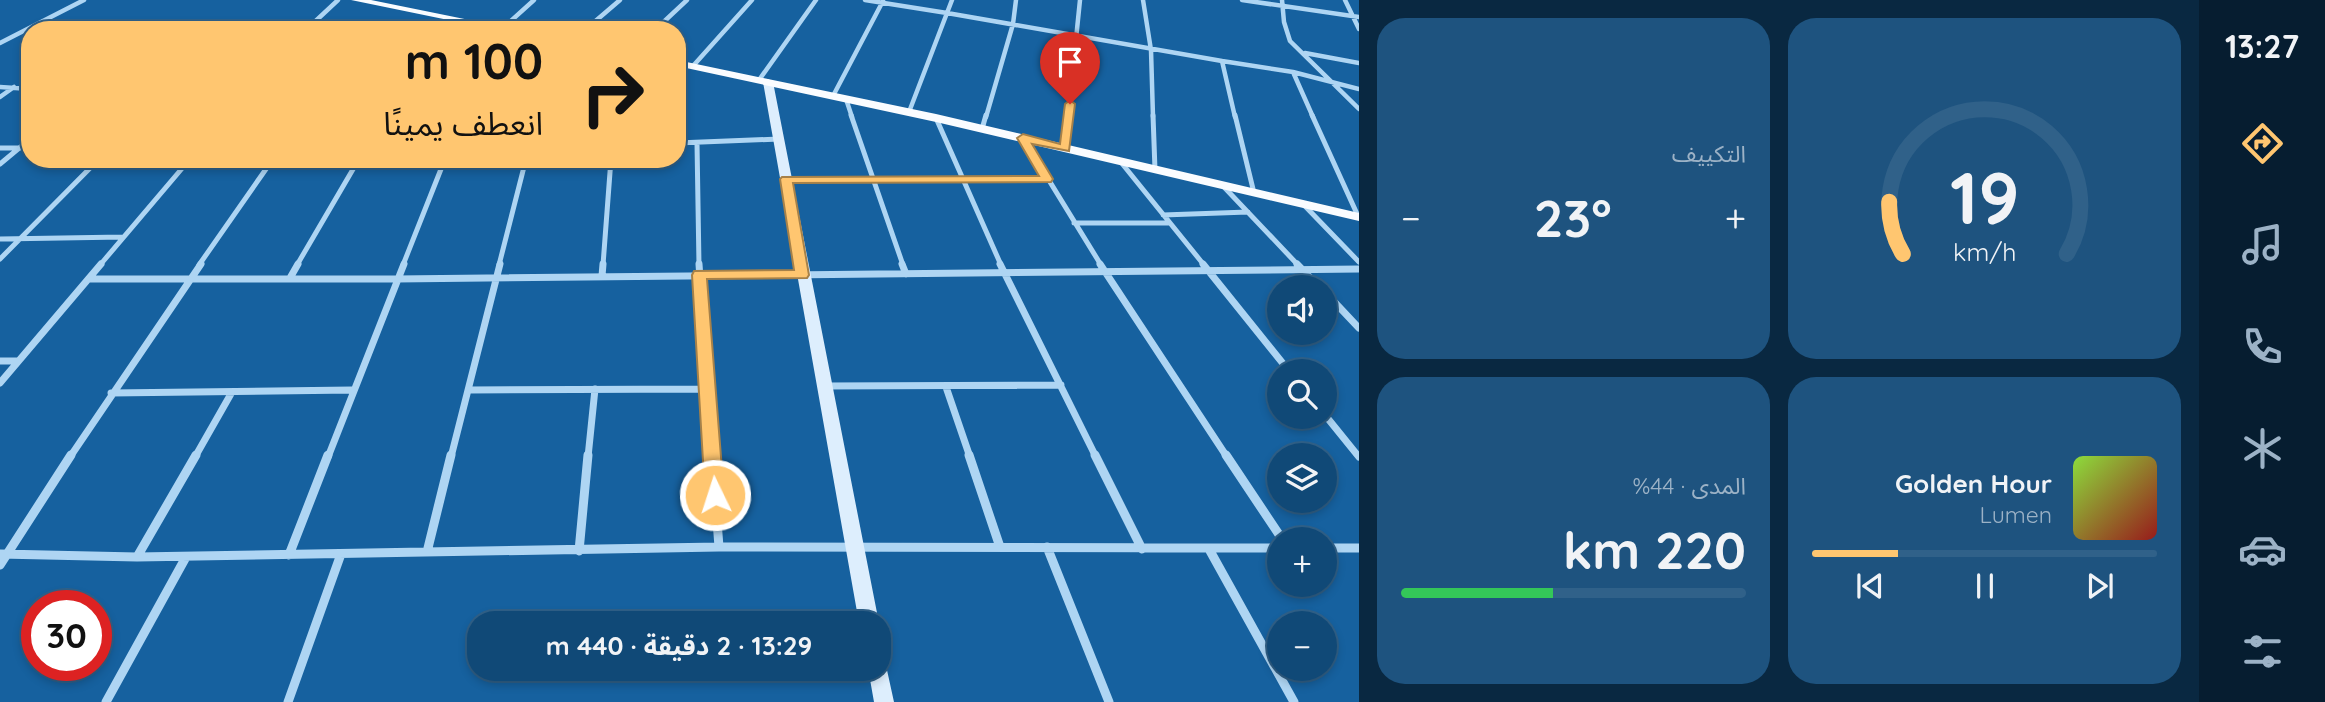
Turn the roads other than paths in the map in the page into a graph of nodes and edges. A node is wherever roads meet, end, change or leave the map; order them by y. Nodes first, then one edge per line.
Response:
1 (84, 0) edge
2 (338, 0) edge
3 (356, 0) edge
4 (534, 0) edge
5 (621, 0) edge
6 (687, 0) edge
7 (752, 0) edge
8 (816, 0) edge
9 (865, 0) edge
10 (952, 0) edge
11 (1016, 0) edge
12 (1080, 0) edge
13 (1143, 0) edge
14 (1241, 0) edge
15 (1345, 0) edge
16 (883, 1) edge
17 (1283, 3) edge
18 (947, 13) junction
19 (1356, 17) edge
20 (43, 21) edge
21 (316, 21) edge
22 (466, 21) edge
23 (515, 21) edge
24 (596, 21) edge
25 (665, 21) edge
26 (1013, 24) junction
27 (1359, 29) edge
28 (21, 32) edge
29 (1077, 36) junction
30 (0, 43) edge
31 (1151, 50) junction
32 (1304, 53) junction
33 (1222, 61) junction
34 (1359, 63) edge
35 (686, 65) edge
36 (693, 66) junction
37 (1293, 72) junction
38 (764, 81) junction
39 (1331, 81) junction
40 (0, 86) edge
41 (14, 87) junction
42 (21, 88) edge
43 (1359, 89) edge
44 (0, 97) edge
45 (839, 98) junction
46 (1359, 109) edge
47 (909, 112) junction
48 (936, 118) junction
49 (982, 129) junction
50 (1023, 138) junction
51 (779, 139) junction
52 (686, 143) edge
53 (696, 143) junction
54 (21, 146) edge
55 (0, 148) edge
56 (18, 148) junction
57 (1065, 149) junction
58 (1120, 161) junction
59 (0, 164) edge
60 (90, 168) edge
61 (182, 168) edge
62 (267, 168) edge
63 (354, 168) edge
64 (440, 168) edge
65 (524, 168) edge
66 (610, 168) edge
67 (1155, 170) junction
68 (786, 179) junction
69 (961, 179) junction
70 (1047, 179) junction
71 (873, 180) junction
72 (1224, 187) junction
73 (1254, 193) junction
74 (1303, 204) junction
75 (1248, 212) junction
76 (1163, 215) junction
77 (1358, 216) edge
78 (1074, 223) junction
79 (1170, 223) junction
80 (123, 237) junction
81 (20, 238) junction
82 (0, 239) edge
83 (0, 259) edge
84 (1359, 262) edge
85 (1359, 268) edge
86 (1302, 269) junction
87 (1207, 270) junction
88 (1104, 271) junction
89 (1004, 272) junction
90 (906, 274) junction
91 (699, 275) junction
92 (802, 275) junction
93 (1308, 275) edge
94 (498, 276) junction
95 (602, 276) junction
96 (290, 278) junction
97 (91, 279) junction
98 (189, 279) junction
99 (396, 279) junction
100 (1337, 305) edge
101 (1359, 328) edge
102 (1279, 359) edge
103 (0, 361) edge
104 (18, 361) junction
105 (0, 383) edge
106 (1061, 385) junction
107 (823, 386) junction
108 (946, 387) junction
109 (595, 389) junction
110 (707, 389) junction
111 (352, 390) junction
112 (469, 390) junction
113 (232, 392) junction
114 (111, 393) junction
115 (1336, 429) edge
116 (1359, 457) edge
117 (1274, 527) edge
118 (855, 546) junction
119 (719, 547) junction
120 (1000, 547) junction
121 (1047, 547) junction
122 (1267, 548) edge
123 (1337, 548) edge
124 (1359, 548) edge
125 (1142, 549) junction
126 (1209, 549) junction
127 (579, 551) junction
128 (427, 552) junction
129 (4, 554) edge
130 (341, 554) junction
131 (289, 555) junction
132 (137, 557) junction
133 (186, 557) junction
134 (0, 565) edge
135 (867, 611) edge
136 (880, 681) edge
137 (106, 702) edge
138 (288, 702) edge
139 (884, 702) edge
140 (1108, 702) edge
141 (1294, 702) edge

1 - 20 street
2 - 21 street
3 - 22 main road
4 - 23 street
5 - 24 street
6 - 25 street
7 - 36 street
8 - 38 street
9 - 16 street
10 - 18 street
11 - 26 street
12 - 29 street
13 - 31 street
14 - 17 street
15 - 19 street
16 - 18 street
16 - 45 street
17 - 19 street
17 - 32 street
18 - 26 street
18 - 47 street
19 - 27 street
26 - 29 street
26 - 49 street
28 - 30 street
29 - 31 street
29 - 57 street
31 - 33 street
31 - 67 street
32 - 34 street
32 - 39 street
33 - 37 street
33 - 73 street
35 - 36 main road
36 - 38 main road
37 - 39 street
37 - 77 street
38 - 45 main road
38 - 51 street
39 - 43 street
39 - 46 street
40 - 41 street
41 - 42 street
41 - 44 street
45 - 47 main road
45 - 71 street
47 - 48 main road
48 - 49 main road
48 - 69 street
49 - 50 main road
50 - 57 main road
50 - 70 street
51 - 53 street
51 - 68 street
52 - 53 street
53 - 91 street
54 - 56 street
55 - 56 street
56 - 59 street
57 - 58 main road
58 - 67 main road
58 - 76 street
60 - 81 street
61 - 80 street
62 - 98 street
63 - 96 street
64 - 99 street
65 - 94 street
66 - 95 street
67 - 72 main road
68 - 71 street
68 - 92 street
69 - 70 street
69 - 71 street
69 - 89 street
70 - 78 street
71 - 90 street
72 - 73 main road
72 - 75 street
73 - 74 main road
74 - 77 main road
74 - 84 street
75 - 76 street
75 - 86 street
76 - 79 street
78 - 79 street
78 - 88 street
79 - 87 street
80 - 81 street
80 - 97 street
81 - 82 street
81 - 83 street
85 - 86 street
86 - 87 street
86 - 93 street
87 - 88 street
87 - 102 street
88 - 89 street
88 - 117 street
89 - 90 street
89 - 106 street
90 - 92 street
91 - 92 street
91 - 95 street
91 - 110 street
92 - 107 street
94 - 95 street
94 - 99 street
94 - 112 street
96 - 98 street
96 - 99 street
97 - 98 street
97 - 104 street
98 - 114 street
99 - 111 street
100 - 101 street
103 - 104 street
104 - 105 street
106 - 108 street
106 - 125 street
107 - 108 street
107 - 118 street
108 - 120 street
109 - 110 street
109 - 112 street
109 - 127 street
110 - 119 street
111 - 113 street
111 - 131 street
112 - 128 street
113 - 114 street
113 - 132 street
114 - 129 street
115 - 116 street
118 - 119 street
118 - 120 street
118 - 135 street
119 - 127 street
120 - 121 street
121 - 125 street
121 - 140 street
122 - 126 street
123 - 124 street
125 - 126 street
126 - 141 street
127 - 128 street
128 - 130 street
129 - 132 street
129 - 134 street
130 - 131 street
130 - 138 street
131 - 133 street
132 - 133 street
133 - 137 street
136 - 139 street

